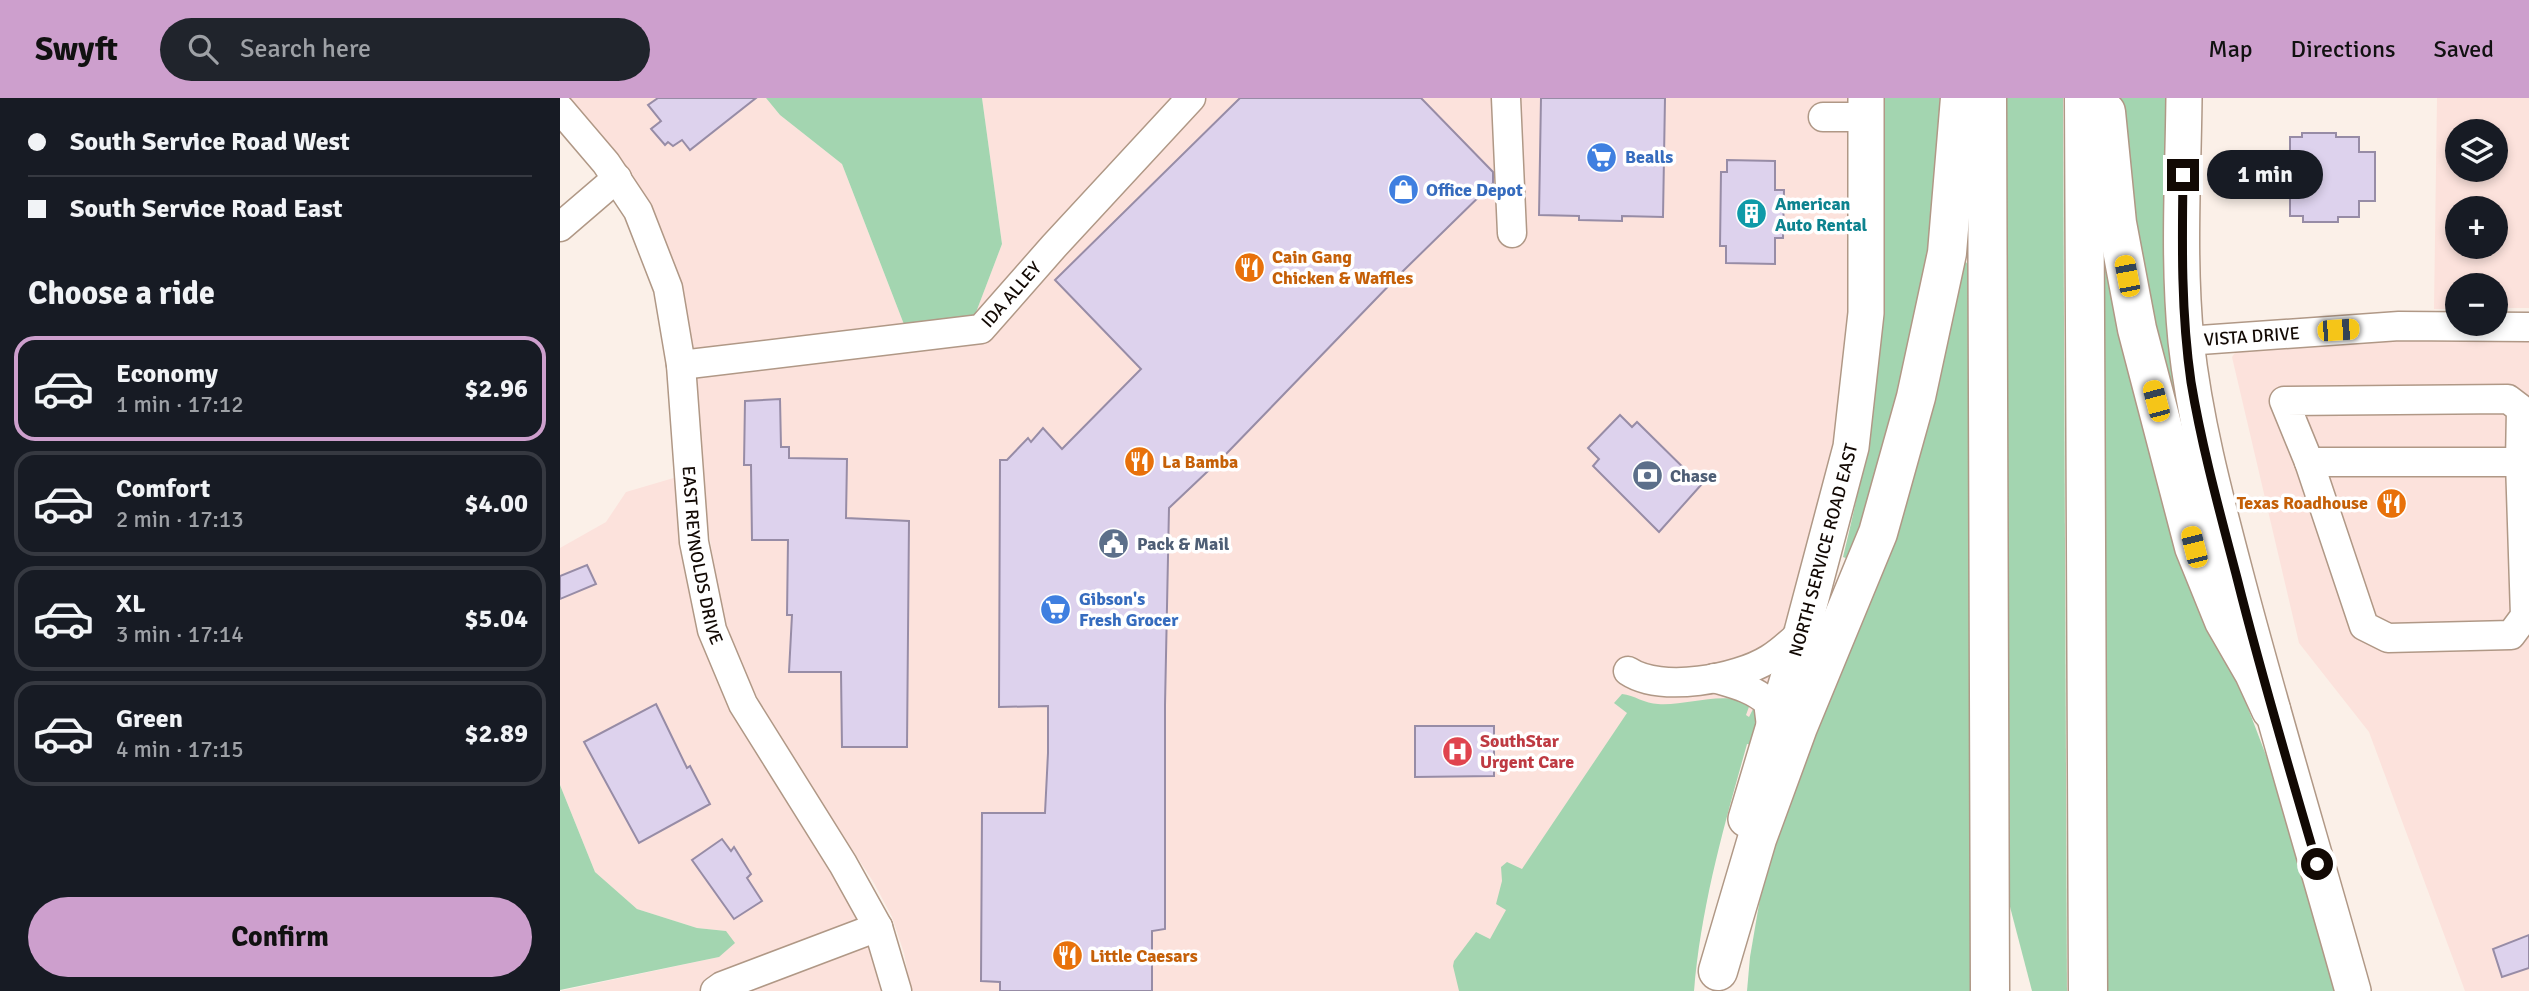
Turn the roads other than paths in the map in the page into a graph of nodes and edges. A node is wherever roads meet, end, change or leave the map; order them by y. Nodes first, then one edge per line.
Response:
1 (1191, 98) edge
2 (1506, 98) edge
3 (1959, 98) edge
4 (1987, 98) edge
5 (2084, 98) edge
6 (2105, 98) edge
7 (2184, 98) edge
8 (1866, 108) edge
9 (560, 109) edge
10 (1823, 117) dead end
11 (617, 178) junction
12 (560, 227) edge
13 (1512, 233) dead end
14 (2529, 327) edge
15 (2186, 341) junction
16 (681, 365) junction
17 (2309, 462) junction
18 (2525, 462) edge
19 (1802, 632) junction
20 (1628, 671) dead end
21 (1712, 678) junction
22 (2271, 709) junction
23 (1772, 736) junction
24 (878, 927) junction
25 (1718, 981) edge
26 (715, 991) edge
27 (897, 991) edge
28 (1990, 991) edge
29 (2088, 991) edge
30 (2353, 991) edge

1 - 16 street, IDA ALLEY
2 - 13 street
3 - 25 highway
4 - 28 highway
5 - 29 highway
6 - 22 highway
7 - 15 main road
8 - 10 street
8 - 19 main road, NORTH SERVICE ROAD EAST
9 - 11 street, EAST REYNOLDS DRIVE
11 - 12 street
11 - 16 street, EAST REYNOLDS DRIVE
14 - 15 street, VISTA DRIVE
15 - 22 main road
16 - 24 street, EAST REYNOLDS DRIVE
17 - 18 street
17 - 18 street
17 - 18 street
19 - 21 street
19 - 23 main road, NORTH SERVICE ROAD EAST
20 - 21 street
21 - 23 street
22 - 30 main road
23 - 25 main road, NORTH SERVICE ROAD EAST
24 - 26 street
24 - 27 street, EAST REYNOLDS DRIVE

